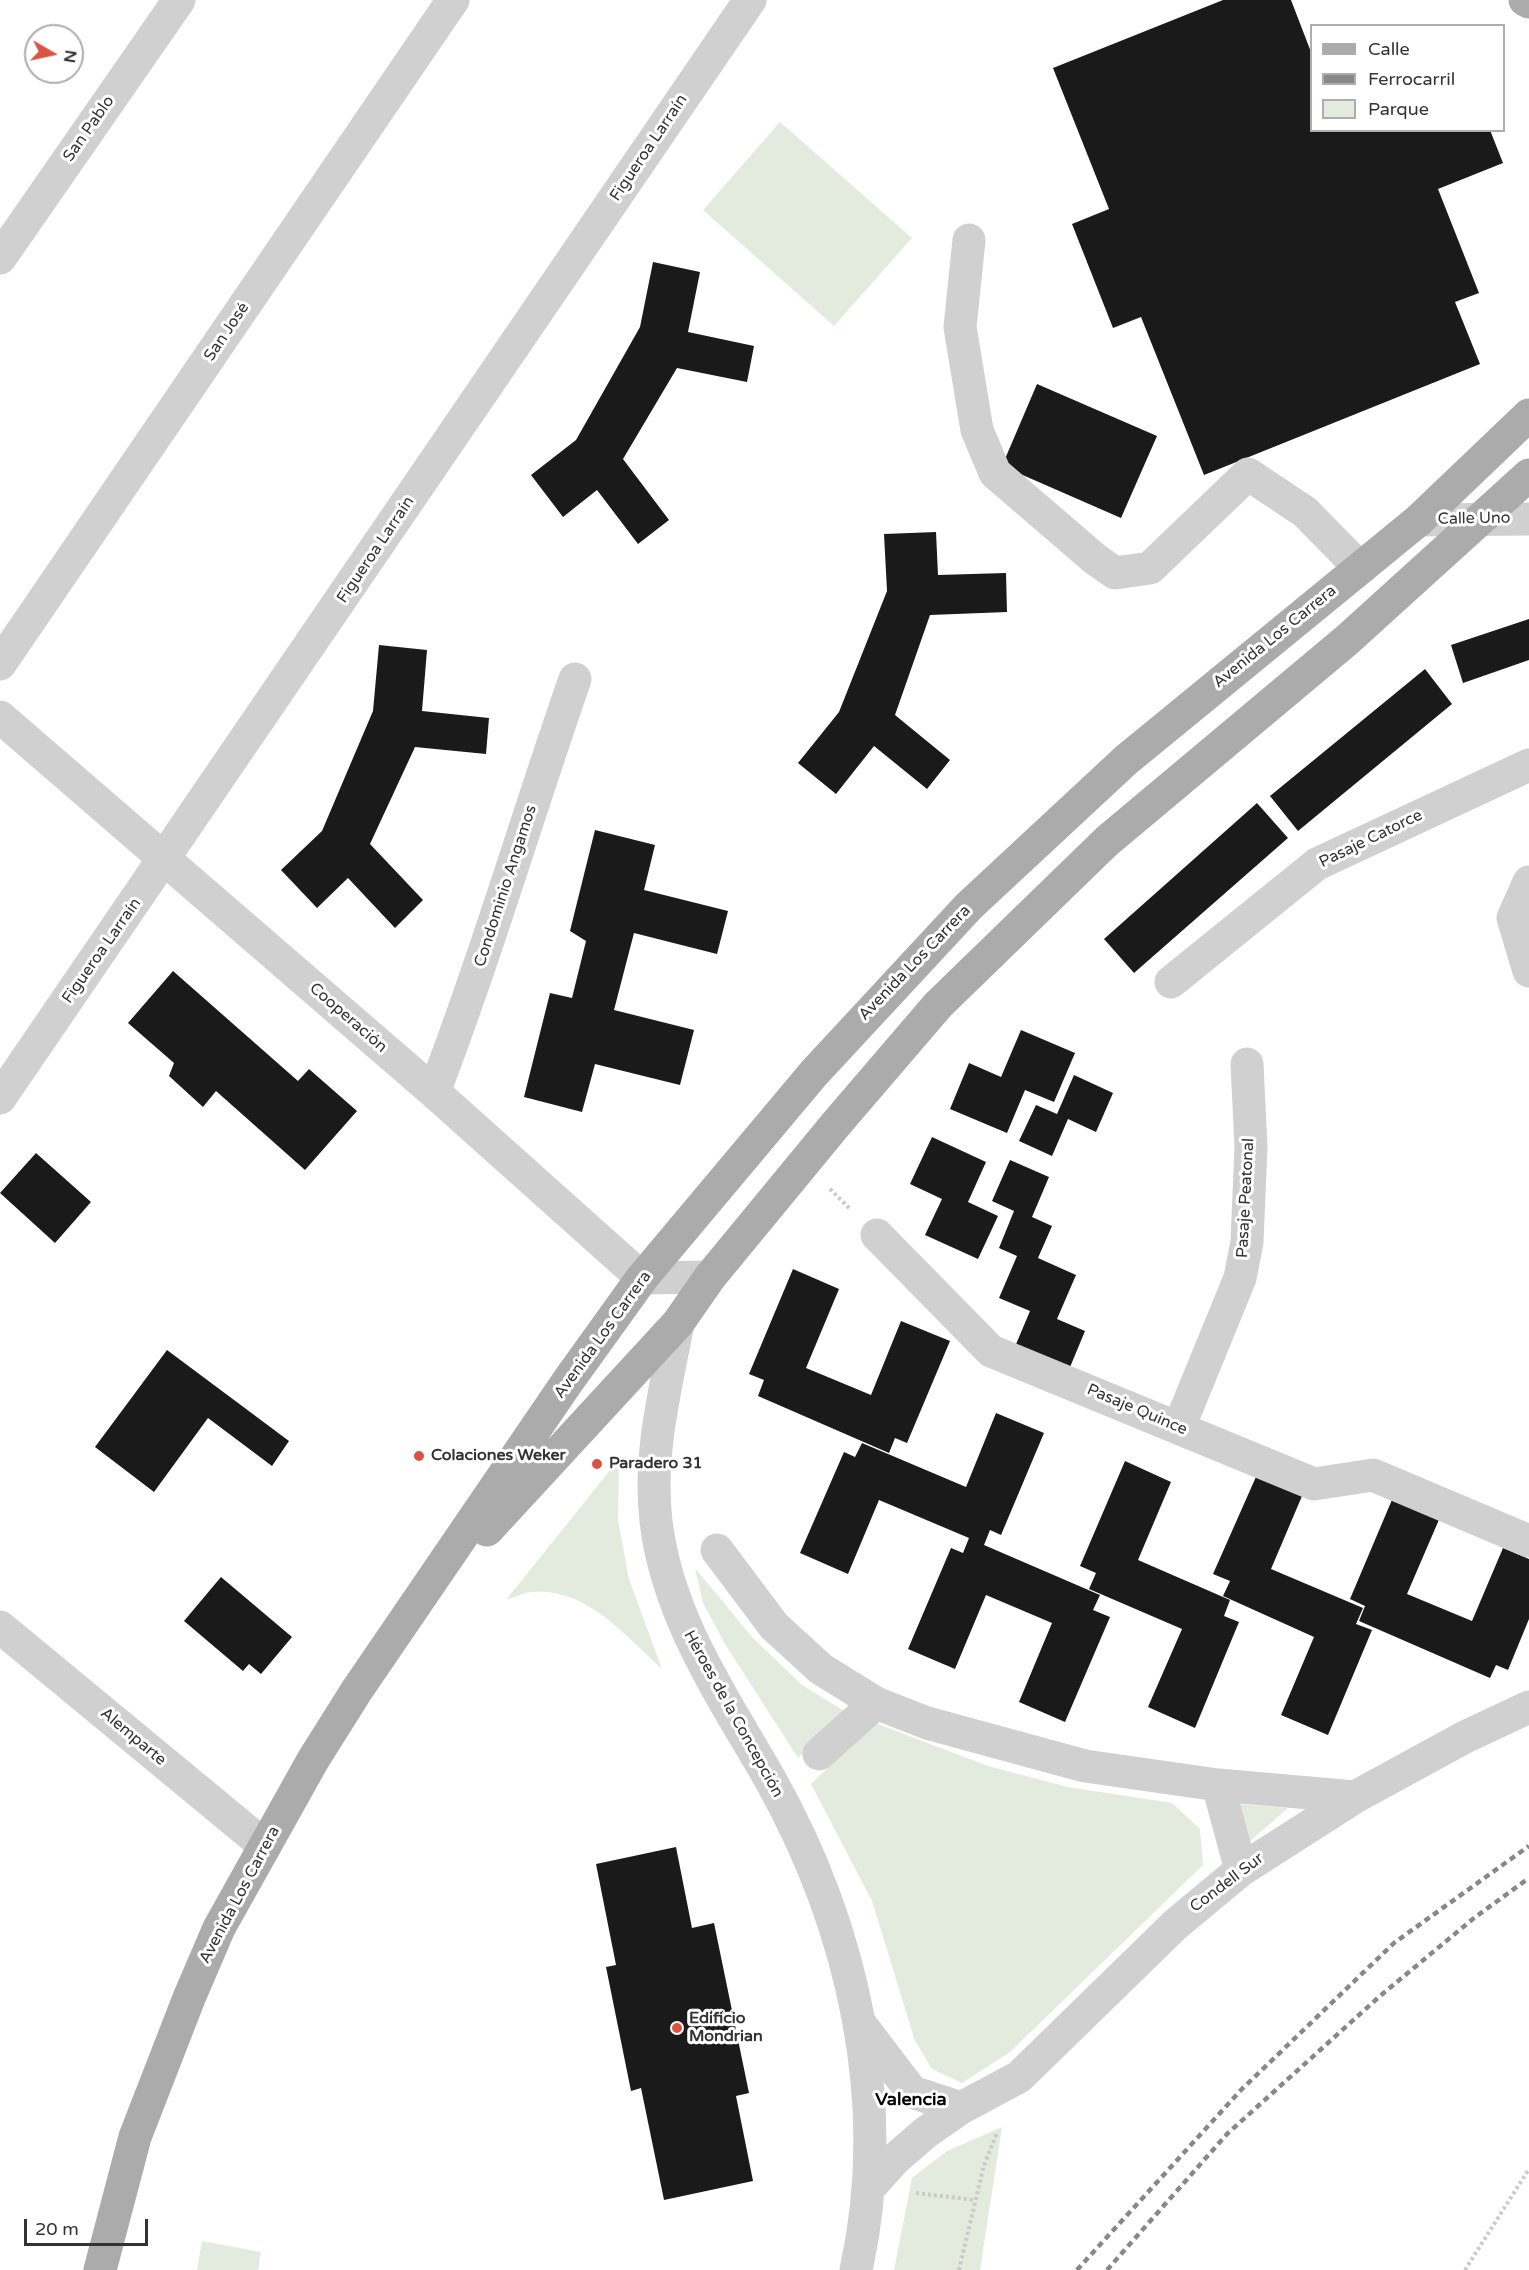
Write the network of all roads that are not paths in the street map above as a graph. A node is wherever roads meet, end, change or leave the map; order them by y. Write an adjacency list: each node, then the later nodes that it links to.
1 (178, 0): 7 (street, San Pablo)
2 (453, 0): 14 (street, San José)
3 (750, 0): 18 (street, Figueroa Larraín)
4 (1525, 0): 5 (main road)
5 (1529, 2)
6 (969, 240): 13 (street)
7 (0, 258)
8 (1529, 415): 12 (main road, Avenida Los Carrera)
9 (1529, 475): 10 (main road, Avenida Los Carrera)
10 (1482, 519): 11 (street, Calle Uno); 12 (street, Calle Uno); 26 (main road, Avenida Los Carrera)
11 (1529, 519)
12 (1419, 520): 13 (main road, Avenida Los Carrera)
13 (1360, 568): 27 (main road, Avenida Los Carrera)
14 (0, 664)
15 (575, 679): 23 (street, Condominio Angamos)
16 (0, 717): 18 (street, Cooperación)
17 (1529, 765): 21 (street, Pasaje Catorce)
18 (165, 861): 23 (street, Cooperación); 24 (street, Figueroa Larraín)
19 (1529, 882): 20 (street)
20 (1529, 971)
21 (1171, 982)
22 (1248, 1064): 29 (street, Pasaje Peatonal)
23 (434, 1092): 27 (street, Cooperación)
24 (0, 1098)
25 (877, 1235): 29 (street, Pasaje Quince)
26 (710, 1277): 27 (street); 28 (main road, Avenida Los Carrera)
27 (642, 1278): 32 (main road, Avenida Los Carrera)
28 (678, 1323): 32 (main road, Avenida Los Carrera); 41 (street, Héroes de la Concepción)
29 (1179, 1427): 30 (street, Pasaje Quince)
30 (1529, 1541)
31 (717, 1550): 34 (street)
32 (410, 1613): 39 (main road, Avenida Los Carrera)
33 (0, 1627): 39 (street, Alemparte)
34 (876, 1704): 36 (street); 37 (street)
35 (1529, 1707): 38 (street, Condell Sur)
36 (819, 1754)
37 (1218, 1785): 38 (street); 40 (street)
38 (1355, 1797): 40 (street, Condell Sur)
39 (265, 1846): 44 (main road, Avenida Los Carrera)
40 (1240, 1870): 42 (street, Condell Sur)
41 (861, 2025): 42 (street); 43 (street)
42 (962, 2108): 43 (street, Condell Sur)
43 (869, 2188): 45 (street)
44 (100, 2270)
45 (856, 2270)

